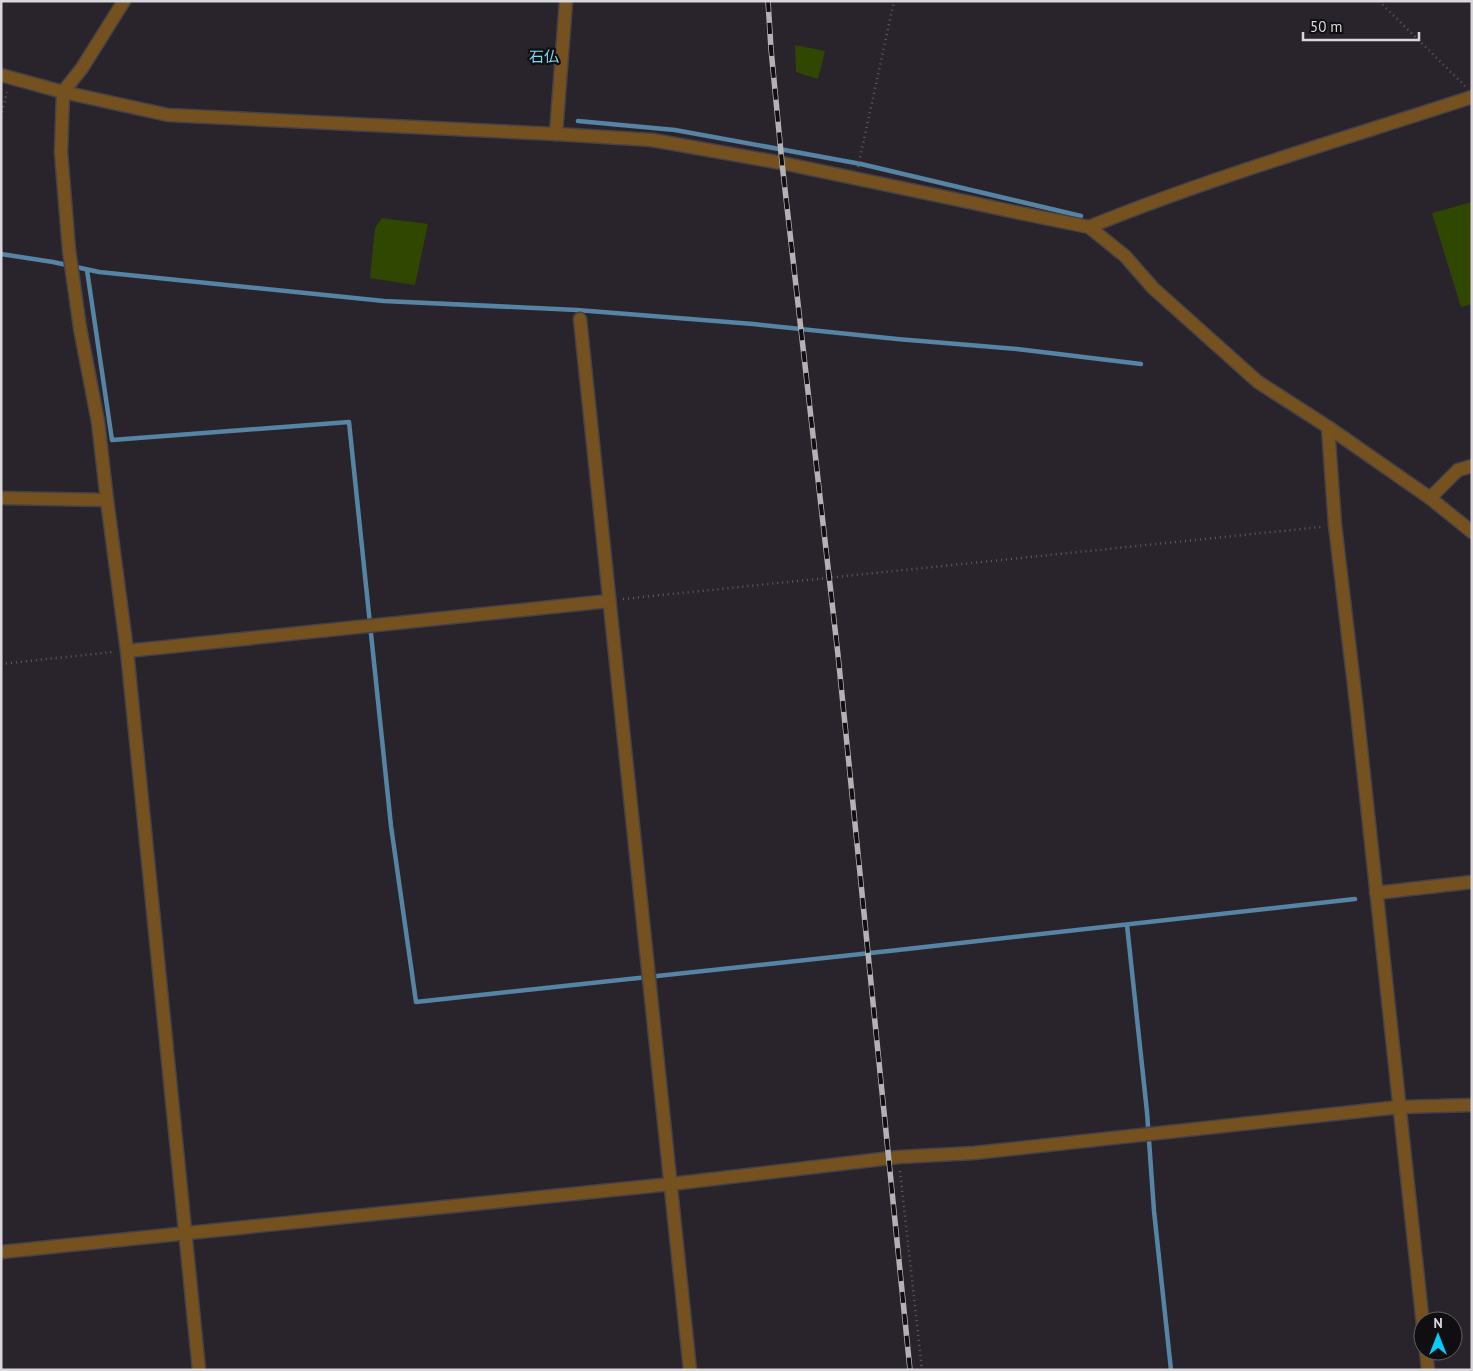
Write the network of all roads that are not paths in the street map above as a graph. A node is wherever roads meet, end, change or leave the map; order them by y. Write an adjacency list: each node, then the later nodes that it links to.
1 (124, 1): 4 (street)
2 (566, 1): 6 (street)
3 (6, 77): 4 (street)
4 (63, 92): 6 (street); 13 (street)
5 (1472, 97): 7 (street)
6 (556, 134): 7 (street)
7 (1089, 227): 9 (street)
8 (580, 319): 15 (street)
9 (1328, 427): 12 (street); 18 (street)
10 (1472, 466): 12 (street)
11 (1, 498): 13 (street)
12 (1430, 498): 14 (street)
13 (107, 500): 16 (street)
14 (1472, 532)
15 (609, 601): 16 (street); 21 (street)
16 (127, 651): 22 (street)
17 (1472, 883): 18 (street)
18 (1376, 893): 20 (street)
19 (1472, 1105): 20 (street)
20 (1399, 1107): 21 (street); 24 (street)
21 (671, 1184): 22 (street); 26 (street)
22 (185, 1233): 23 (street); 25 (street)
23 (1, 1252)
24 (1421, 1311)
25 (198, 1370)
26 (690, 1370)

